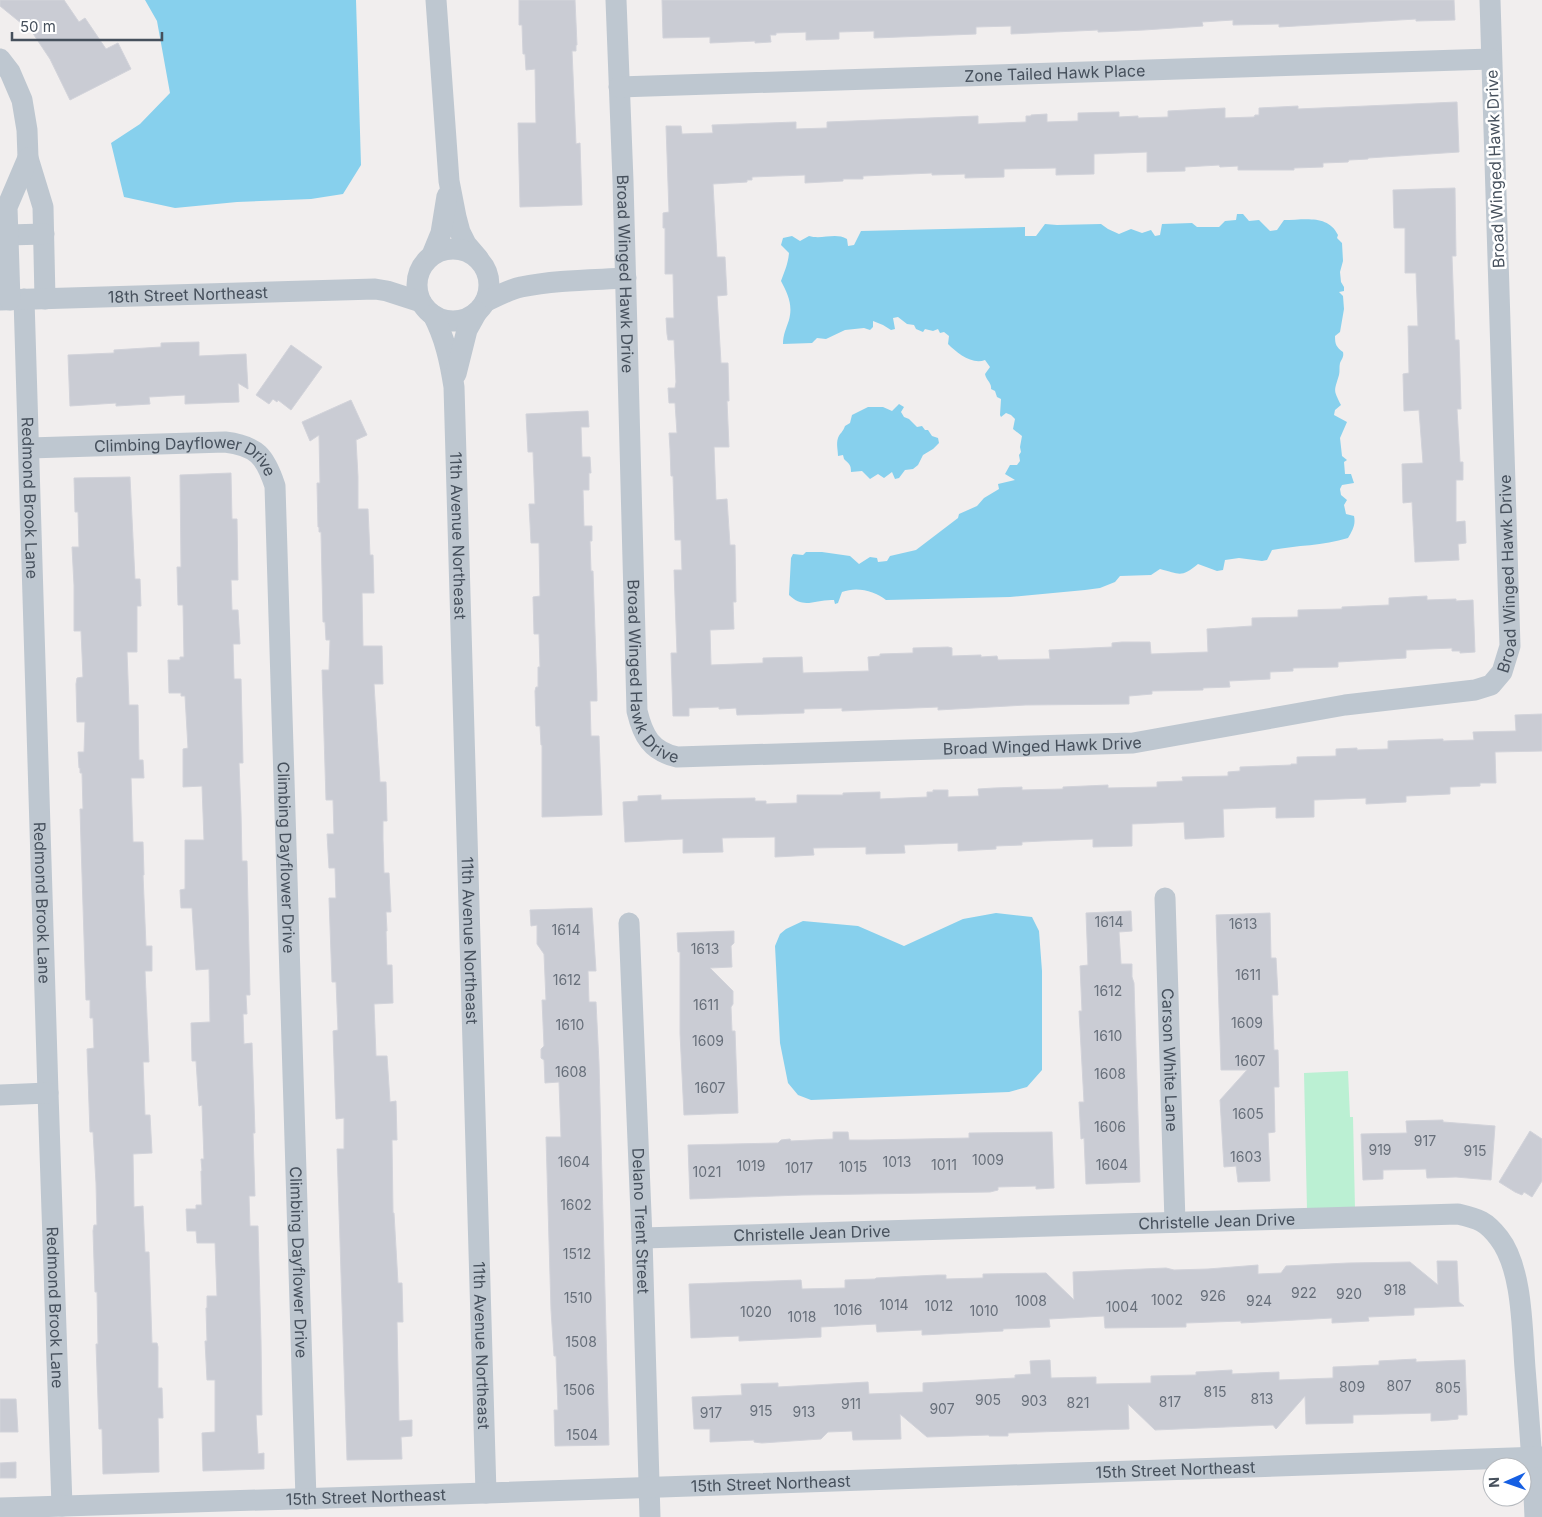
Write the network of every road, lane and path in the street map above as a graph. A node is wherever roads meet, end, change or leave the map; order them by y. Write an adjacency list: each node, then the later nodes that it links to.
1 (436, 0): 8 (street)
2 (616, 0): 6 (street, Broad Winged Hawk Drive)
3 (1490, 0): 5 (street, Broad Winged Hawk Drive)
4 (0, 59): 7 (street, Redmond Brook Lane)
5 (1491, 59): 6 (street, Zone Tailed Hawk Place); 13 (street, Broad Winged Hawk Drive)
6 (619, 87): 13 (street, Broad Winged Hawk Drive)
7 (28, 158): 9 (street, Redmond Brook Lane); 10 (street, Redmond Brook Lane)
8 (449, 181): 11 (street); 12 (street)
9 (44, 234): 10 (street); 16 (street, Redmond Brook Lane)
10 (8, 235): 17 (street, Redmond Brook Lane)
11 (426, 263): 12 (street); 15 (street, 18th Street Northeast); 19 (street)
12 (482, 263): 14 (street); 18 (street)
13 (626, 278): 14 (street)
14 (546, 283): 18 (street)
15 (375, 289): 16 (street, 18th Street Northeast); 19 (street, 18th Street Northeast)
16 (45, 299): 17 (street, 18th Street Northeast)
17 (11, 300): 21 (street, Redmond Brook Lane)
18 (481, 307): 19 (street); 20 (street, 11th Avenue Northeast)
19 (427, 309): 20 (street, 11th Avenue Northeast)
20 (454, 387): 30 (street, 11th Avenue Northeast)
21 (29, 448): 24 (street, Redmond Brook Lane); 31 (street, Climbing Dayflower Drive)
22 (1165, 898): 26 (street, Carson White Lane)
23 (629, 922): 27 (street, Delano Trent Street)
24 (48, 1093): 25 (street); 32 (street, Redmond Brook Lane)
25 (0, 1095)
26 (1175, 1222): 27 (street, Christelle Jean Drive); 28 (street, Christelle Jean Drive)
27 (642, 1238): 29 (street, Delano Trent Street)
28 (1537, 1458): 29 (street, 15th Street Northeast); 35 (street, Christelle Jean Drive)
29 (649, 1487): 30 (street, 15th Street Northeast); 34 (street, Delano Trent Street)
30 (486, 1494): 31 (street, 15th Street Northeast)
31 (306, 1499): 32 (street, 15th Street Northeast)
32 (62, 1506): 33 (street, 15th Street Northeast)
33 (0, 1508)
34 (650, 1517)
35 (1534, 1517)

